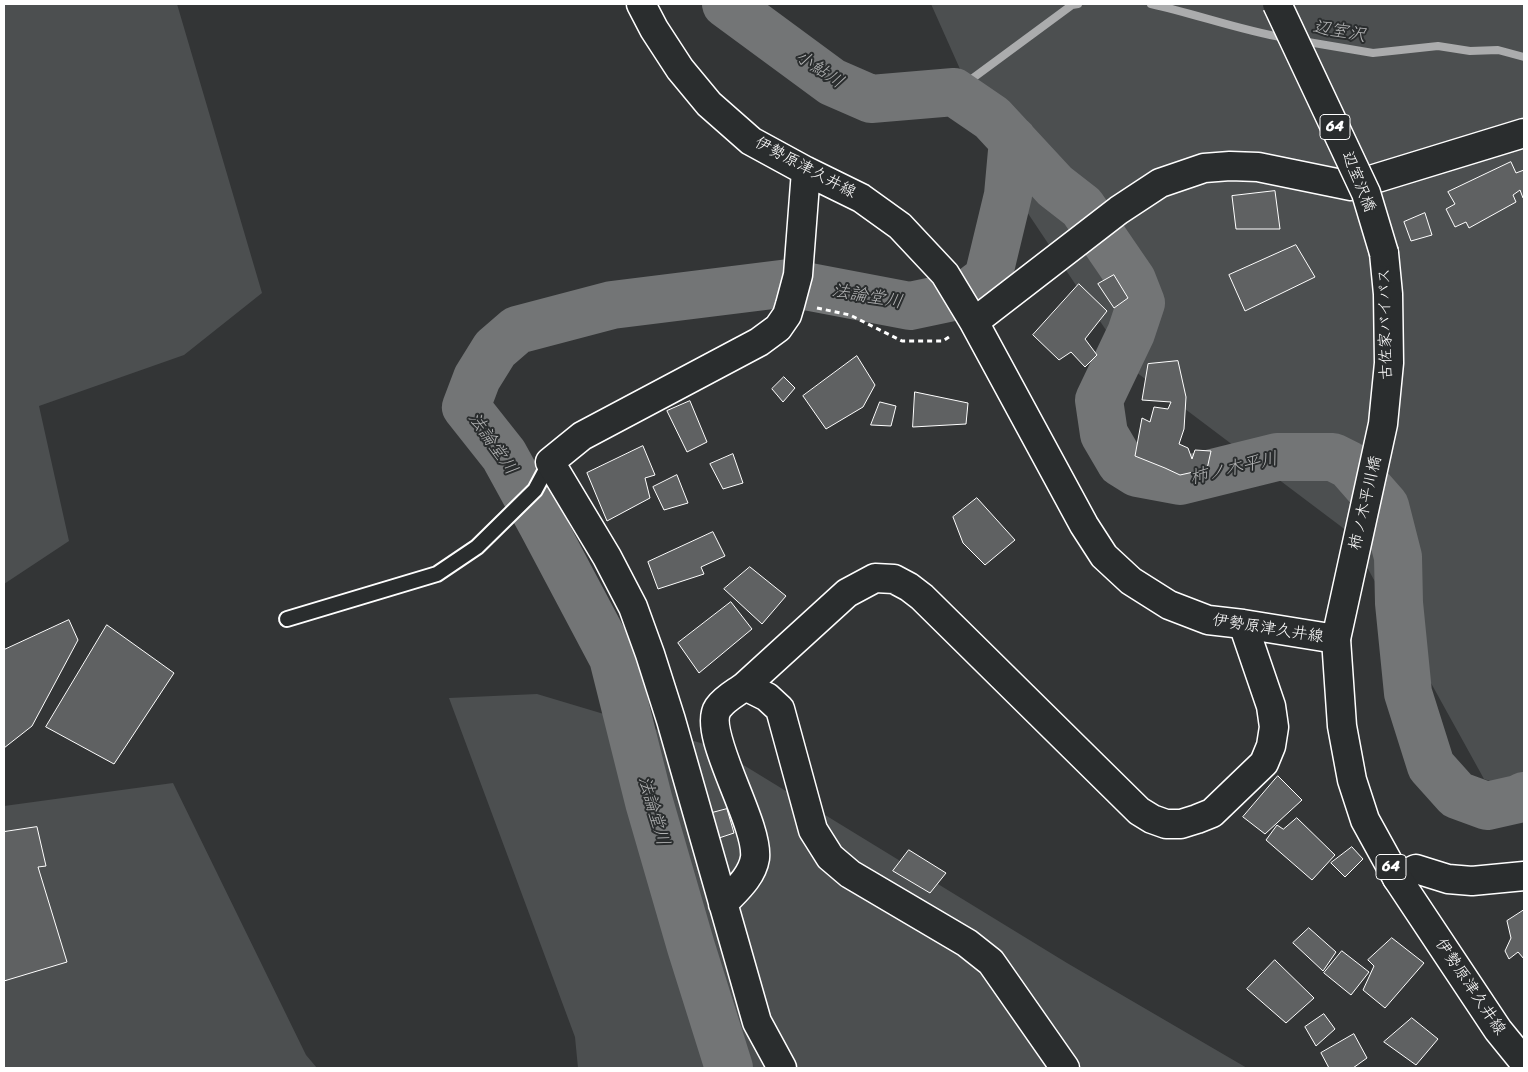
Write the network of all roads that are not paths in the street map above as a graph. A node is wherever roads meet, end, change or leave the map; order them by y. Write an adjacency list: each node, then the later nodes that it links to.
1 (641, 4): 4 (street, 伊勢原津久井線)
2 (1277, 4): 5 (street, 辺室沢橋 / 64, bridge)
3 (1524, 133): 6 (street)
4 (806, 171): 6 (street, 伊勢原津久井線); 8 (street)
5 (1384, 253): 7 (street, 古佐家バイパス / 64)
6 (974, 322): 10 (street, 伊勢原津久井線)
7 (1383, 424): 11 (street, 柿ノ木平川橋 / 64)
8 (550, 462): 9 (lane); 15 (street)
9 (287, 619)
10 (1244, 624): 11 (street, 伊勢原津久井線); 12 (street)
11 (1336, 639): 14 (street, 伊勢原津久井線 / 64)
12 (745, 686): 15 (street); 18 (street)
13 (1524, 876): 14 (street)
14 (1397, 878): 16 (street, 伊勢原津久井線 / 64)
15 (723, 904): 17 (street)
16 (1524, 1062)
17 (782, 1068)
18 (1065, 1068)

